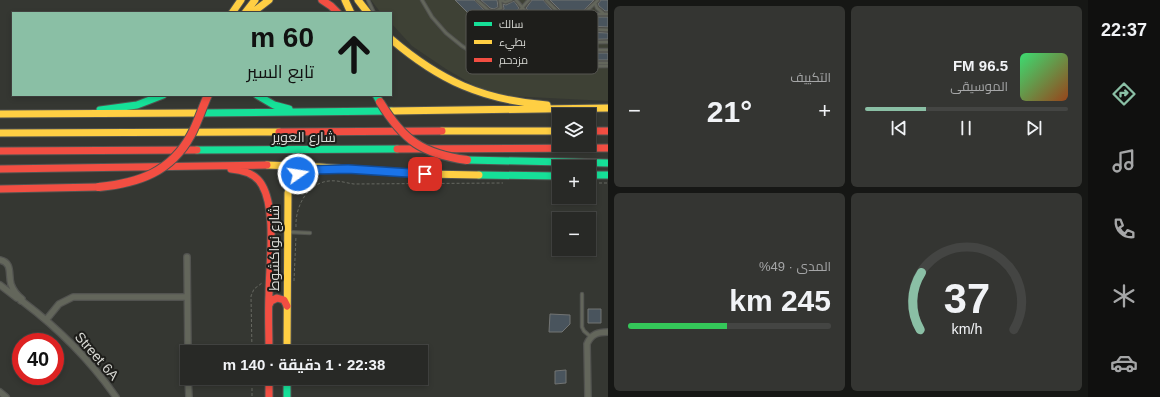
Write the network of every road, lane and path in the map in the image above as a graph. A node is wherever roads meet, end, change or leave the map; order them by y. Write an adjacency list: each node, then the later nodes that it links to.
1 (241, 0): 24 (main road)
2 (255, 0): 25 (main road)
3 (270, 0): 26 (main road)
4 (322, 0): 27 (main road)
5 (345, 0): 28 (main road)
6 (358, 0): 29 (main road)
7 (368, 0): 30 (lane)
8 (422, 0): 39 (lane)
9 (477, 0): 18 (lane)
10 (500, 0): 11 (lane); 19 (lane)
11 (511, 0)
12 (516, 0): 17 (lane)
13 (530, 0): 17 (lane)
14 (546, 0): 22 (lane)
15 (598, 0): 16 (lane)
16 (595, 3): 23 (lane); 32 (lane)
17 (522, 7): 20 (lane); 21 (lane)
18 (488, 10)
19 (498, 10)
20 (520, 10)
21 (525, 10)
22 (556, 10)
23 (587, 10)
24 (233, 12)
25 (245, 12)
26 (253, 12)
27 (337, 12)
28 (351, 12)
29 (367, 12)
30 (374, 12)
31 (598, 14): 32 (lane)
32 (603, 14): 33 (lane)
33 (608, 14)
34 (598, 29): 35 (lane)
35 (608, 30)
36 (392, 40): 47 (main road)
37 (598, 42): 38 (lane)
38 (608, 42)
39 (466, 48)
40 (598, 64): 42 (lane)
41 (598, 65): 42 (lane)
42 (608, 65)
43 (161, 96): 52 (main road)
44 (208, 96): 70 (main road, bridge)
45 (259, 96): 51 (main road)
46 (378, 97): 60 (main road, bridge)
47 (572, 108)
48 (596, 108): 49 (main road)
49 (608, 108)
50 (552, 109): 51 (main road)
51 (317, 112): 52 (main road)
52 (57, 113): 53 (main road)
53 (0, 114)
54 (552, 131): 57 (main road, شارع العوير)
55 (596, 131): 56 (main road)
56 (608, 131)
57 (0, 133)
58 (608, 148): 59 (main road, شارع العوير)
59 (0, 151)
60 (608, 163)
61 (199, 167): 62 (main road); 63 (main road); 76 (main road, شارع نواكشوط)
62 (0, 169)
63 (348, 169): 66 (main road); 71 (main road, شارع نواكشوط)
64 (596, 175): 65 (main road)
65 (608, 175)
66 (552, 176)
67 (506, 183): 72 (path)
68 (596, 183): 69 (path)
69 (608, 183)
70 (0, 190)
71 (287, 232): 72 (lane); 77 (main road, شارع نواكشوط)
72 (296, 233): 73 (lane); 77 (path)
73 (310, 233)
74 (187, 257): 80 (street)
75 (0, 260): 81 (street, Street 6A)
76 (268, 283): 82 (main road, شارع نواكشوط); 88 (path)
77 (287, 283): 83 (main road, شارع نواكشوط)
78 (0, 285): 81 (street, Street 6A)
79 (582, 294): 86 (lane)
80 (188, 297): 84 (street); 87 (street)
81 (22, 301): 84 (street, Street 6A)
82 (268, 306): 83 (main road); 89 (main road, شارع نواكشوط)
83 (287, 308): 90 (main road, شارع نواكشوط)
84 (46, 320): 97 (street, Street 6A)
85 (608, 332): 86 (street)
86 (591, 336): 102 (street)
87 (188, 345)
88 (252, 345)
89 (269, 345)
90 (287, 345)
91 (188, 385): 98 (street)
92 (252, 385): 99 (path)
93 (269, 385): 100 (main road)
94 (287, 385): 101 (main road)
95 (0, 392): 96 (street)
96 (6, 397)
97 (116, 397)
98 (189, 397)
99 (252, 397)
100 (269, 397)
101 (287, 397)
102 (588, 397)

